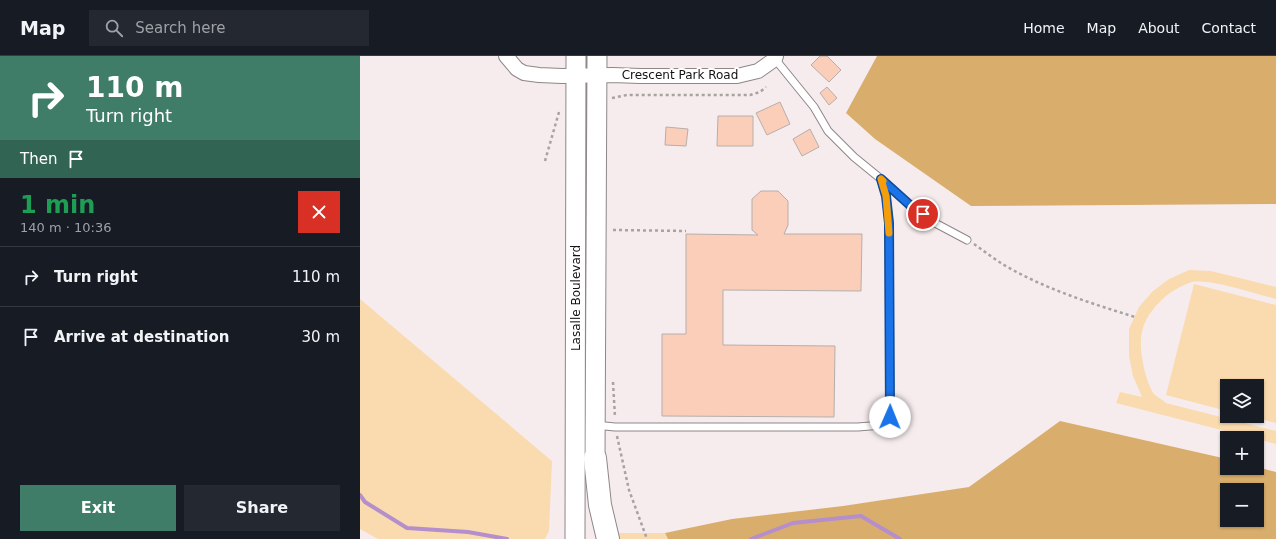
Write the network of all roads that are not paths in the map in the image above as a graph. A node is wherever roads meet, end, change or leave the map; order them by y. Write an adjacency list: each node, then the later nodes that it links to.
1 (506, 56): 6 (street, Crescent Park Road)
2 (576, 56): 6 (main road, Lasalle Boulevard)
3 (597, 56): 5 (main road, Lasalle Boulevard)
4 (776, 58): 5 (street, Crescent Park Road); 7 (lane)
5 (605, 75): 6 (street, Crescent Park Road); 9 (main road, Lasalle Boulevard)
6 (576, 76): 11 (main road, Lasalle Boulevard)
7 (881, 179): 8 (lane); 9 (lane)
8 (967, 240)
9 (595, 424): 10 (main road, Lasalle Boulevard)
10 (595, 458): 12 (highway)
11 (575, 539)
12 (608, 539)

